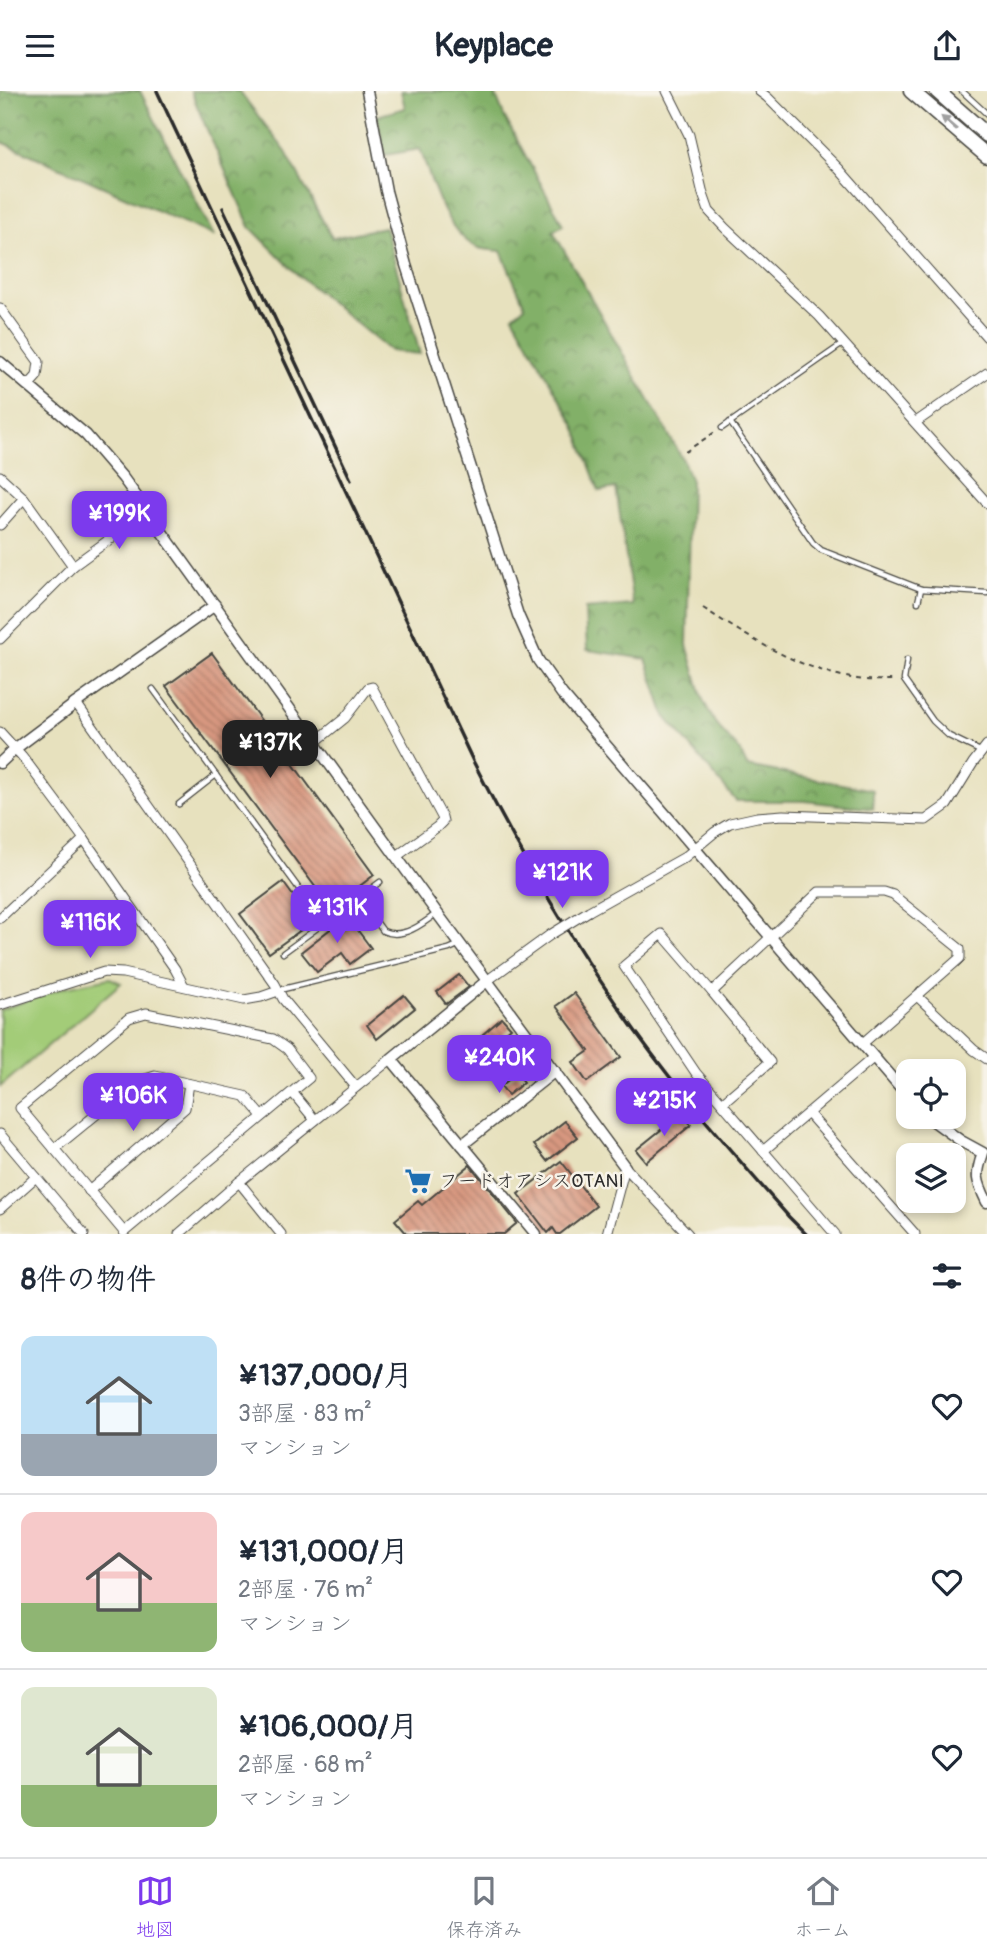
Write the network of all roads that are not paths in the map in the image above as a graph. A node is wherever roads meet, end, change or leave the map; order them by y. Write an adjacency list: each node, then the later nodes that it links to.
1 (367, 91): 41 (street)
2 (667, 91): 12 (street)
3 (758, 91): 11 (street)
4 (911, 91): 9 (highway, one-way to 4)
5 (937, 91): 8 (highway)
6 (962, 91): 7 (lane)
7 (987, 114)
8 (987, 135)
9 (987, 156)
10 (0, 308): 15 (street)
11 (987, 337)
12 (845, 343): 16 (lane); 17 (street)
13 (0, 362): 15 (street)
14 (987, 373): 17 (street)
15 (28, 386): 22 (street)
16 (730, 422): 18 (lane); 25 (lane)
17 (916, 422): 21 (street)
18 (722, 428)
19 (0, 476): 20 (street)
20 (24, 498): 23 (street); 24 (street)
21 (987, 503)
22 (147, 512): 24 (street); 28 (street)
23 (0, 525)
24 (74, 566): 29 (street)
25 (921, 589): 26 (lane); 27 (lane)
26 (987, 593)
27 (918, 602)
28 (215, 605): 32 (street); 34 (street)
29 (0, 639)
30 (907, 660): 36 (lane)
31 (153, 689): 38 (lane)
32 (76, 703): 35 (street); 53 (street)
33 (0, 731): 35 (street)
34 (314, 743): 42 (street); 42 (street)
35 (16, 748): 37 (street); 40 (street)
36 (984, 748): 41 (street)
37 (0, 763)
38 (216, 775): 39 (lane); 47 (lane)
39 (179, 804)
40 (84, 839): 46 (street); 52 (street)
41 (695, 849): 48 (street); 51 (street, bridge)
42 (397, 856): 45 (street)
43 (380, 882): 44 (lane)
44 (359, 898): 45 (lane); 47 (lane)
45 (437, 912): 49 (street)
46 (0, 918)
47 (324, 923): 50 (lane)
48 (770, 937): 54 (street); 55 (street); 57 (street)
49 (461, 943): 51 (street); 53 (lane)
50 (283, 953)
51 (488, 980): 59 (street); 61 (street)
52 (184, 986): 53 (street); 56 (street)
53 (278, 991): 64 (street)
54 (712, 992): 66 (street); 66 (street)
55 (917, 996): 57 (street); 60 (street)
56 (0, 1005)
57 (863, 1043): 58 (street)
58 (874, 1057): 62 (street); 67 (street)
59 (391, 1059): 64 (street); 72 (street)
60 (987, 1059)
61 (555, 1071): 72 (street); 76 (street)
62 (896, 1083)
63 (189, 1084): 68 (street); 73 (street); 79 (street)
64 (356, 1087): 69 (street)
65 (292, 1091): 68 (street); 69 (street); 73 (street)
66 (722, 1104): 74 (street)
67 (808, 1113): 74 (street); 89 (street)
68 (262, 1116): 79 (street)
69 (315, 1120): 78 (street)
70 (944, 1129): 75 (street)
71 (0, 1134): 77 (street)
72 (461, 1145): 82 (street)
73 (54, 1149): 79 (street)
74 (763, 1151): 88 (street)
75 (985, 1154): 80 (street)
76 (625, 1167): 86 (street); 87 (street)
77 (36, 1177): 81 (street); 83 (street)
78 (239, 1182): 84 (street); 85 (street)
79 (89, 1191)
80 (987, 1202)
81 (0, 1209)
82 (529, 1231)
83 (84, 1234)
84 (179, 1234)
85 (281, 1234)
86 (607, 1234)
87 (688, 1234)
88 (835, 1234)
89 (915, 1234)

